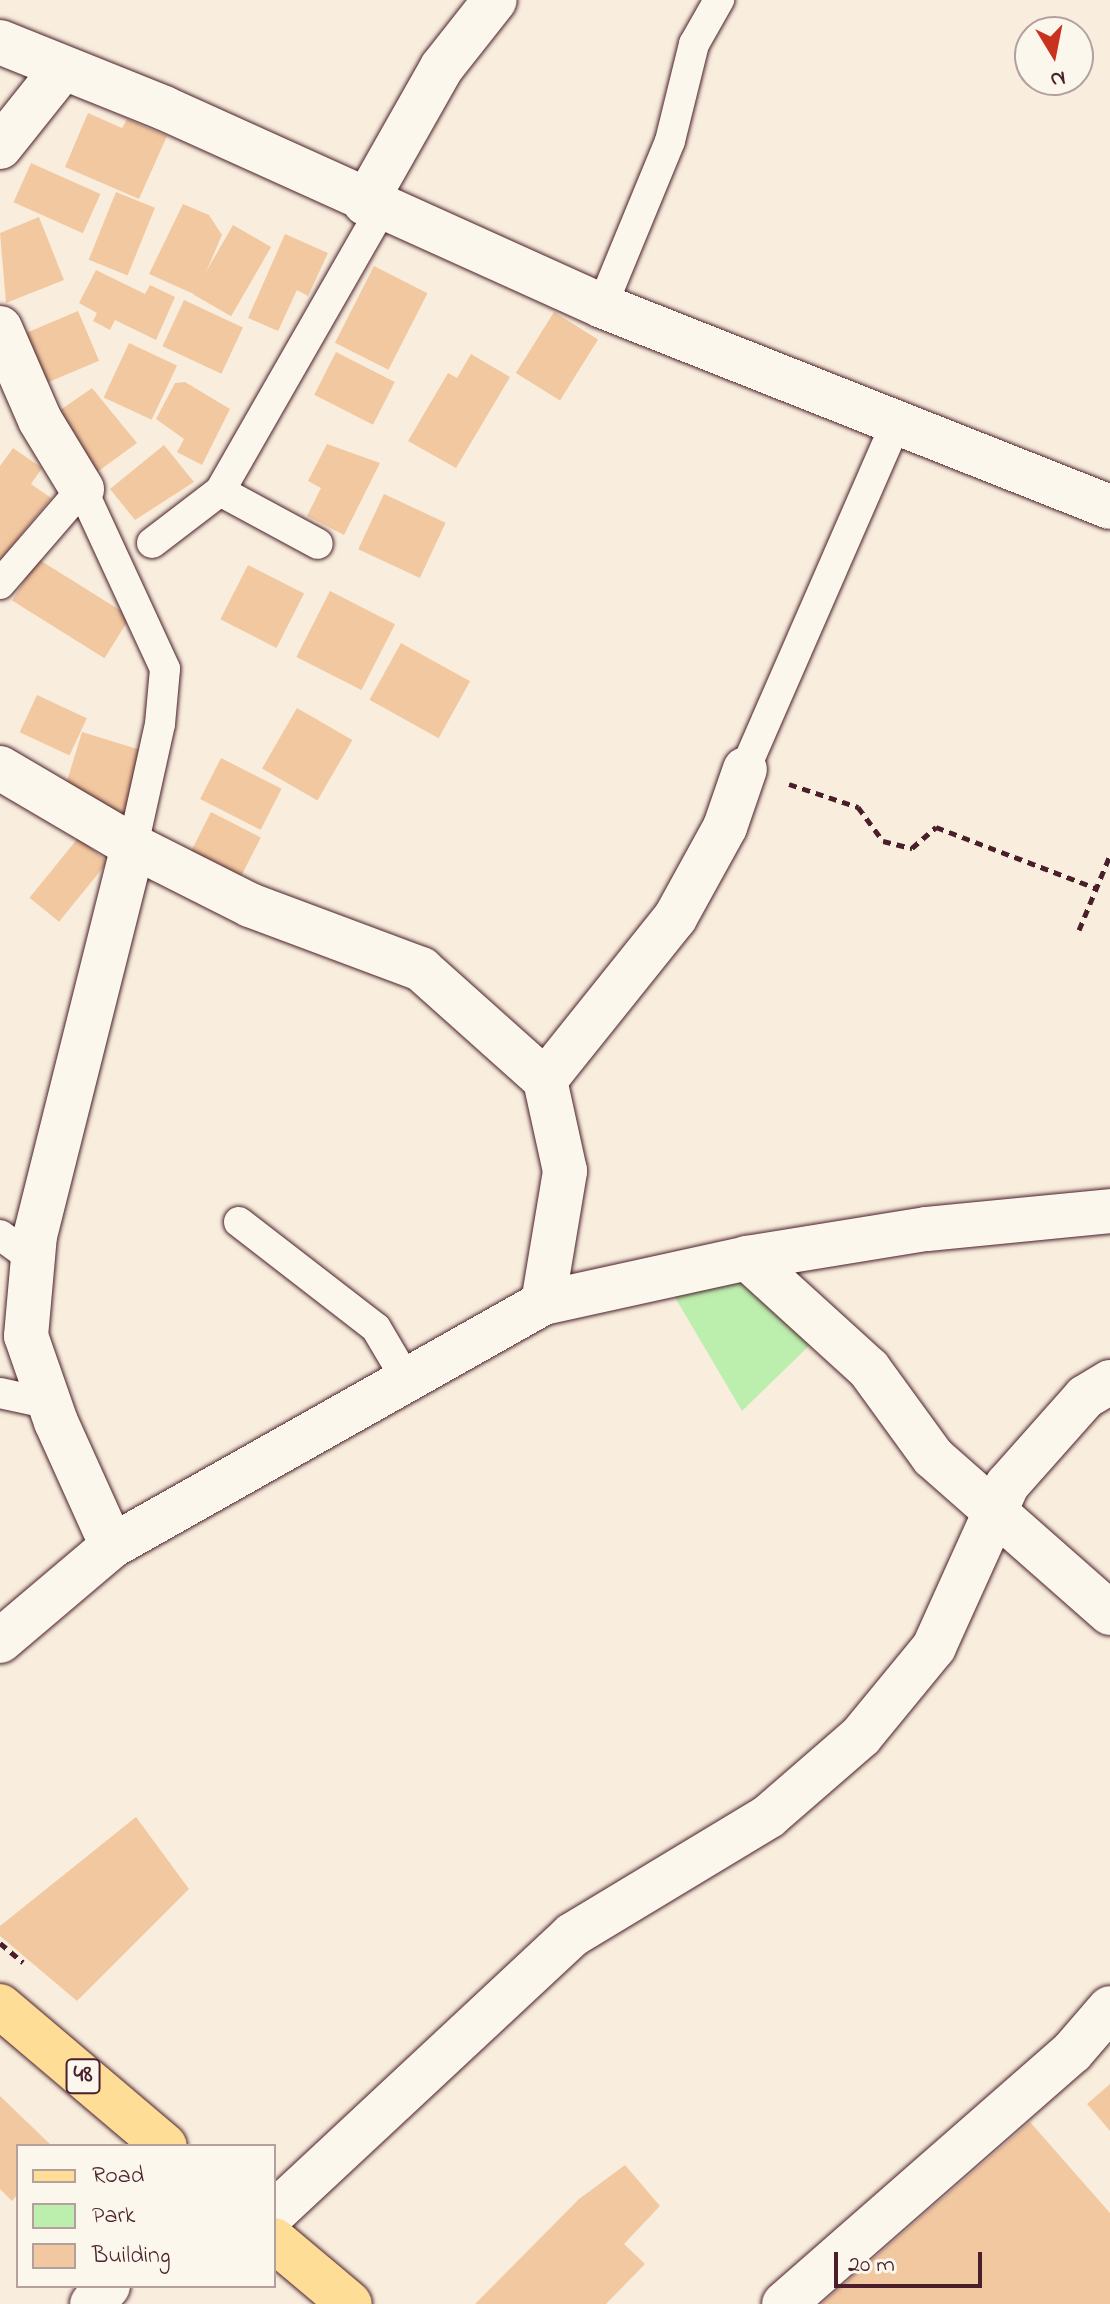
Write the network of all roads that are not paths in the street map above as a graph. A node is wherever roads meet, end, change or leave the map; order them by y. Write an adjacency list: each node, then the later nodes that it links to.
1 (495, 0): 6 (street)
2 (719, 0): 7 (lane)
3 (0, 42): 4 (street)
4 (63, 68): 5 (street); 6 (street)
5 (0, 147)
6 (373, 206): 7 (street); 11 (lane)
7 (602, 306): 9 (street)
8 (0, 328): 10 (street)
9 (896, 423): 12 (street); 17 (lane)
10 (82, 489): 15 (lane); 18 (lane)
11 (220, 491): 13 (lane); 14 (lane)
12 (1110, 507)
13 (152, 543)
14 (318, 544)
15 (0, 584)
16 (0, 768): 18 (street)
17 (745, 769): 19 (street)
18 (133, 846): 19 (street); 22 (street)
19 (545, 1080): 24 (street)
20 (1110, 1211): 23 (street)
21 (239, 1222): 25 (lane)
22 (16, 1247): 28 (street)
23 (747, 1258): 24 (street); 29 (street)
24 (543, 1303): 25 (street)
25 (405, 1377): 30 (street)
26 (1110, 1382): 29 (street)
27 (0, 1393): 28 (lane)
28 (50, 1404): 30 (street)
29 (999, 1513): 31 (street); 36 (street)
30 (112, 1546): 32 (street)
31 (1110, 1613)
32 (0, 1641)
33 (1110, 2008): 41 (street)
34 (1, 2009): 35 (main road, 48)
35 (163, 2144)
36 (276, 2211)
37 (276, 2242): 40 (main road)
38 (106, 2288): 39 (street)
39 (92, 2304)
40 (350, 2304)
41 (784, 2304)

